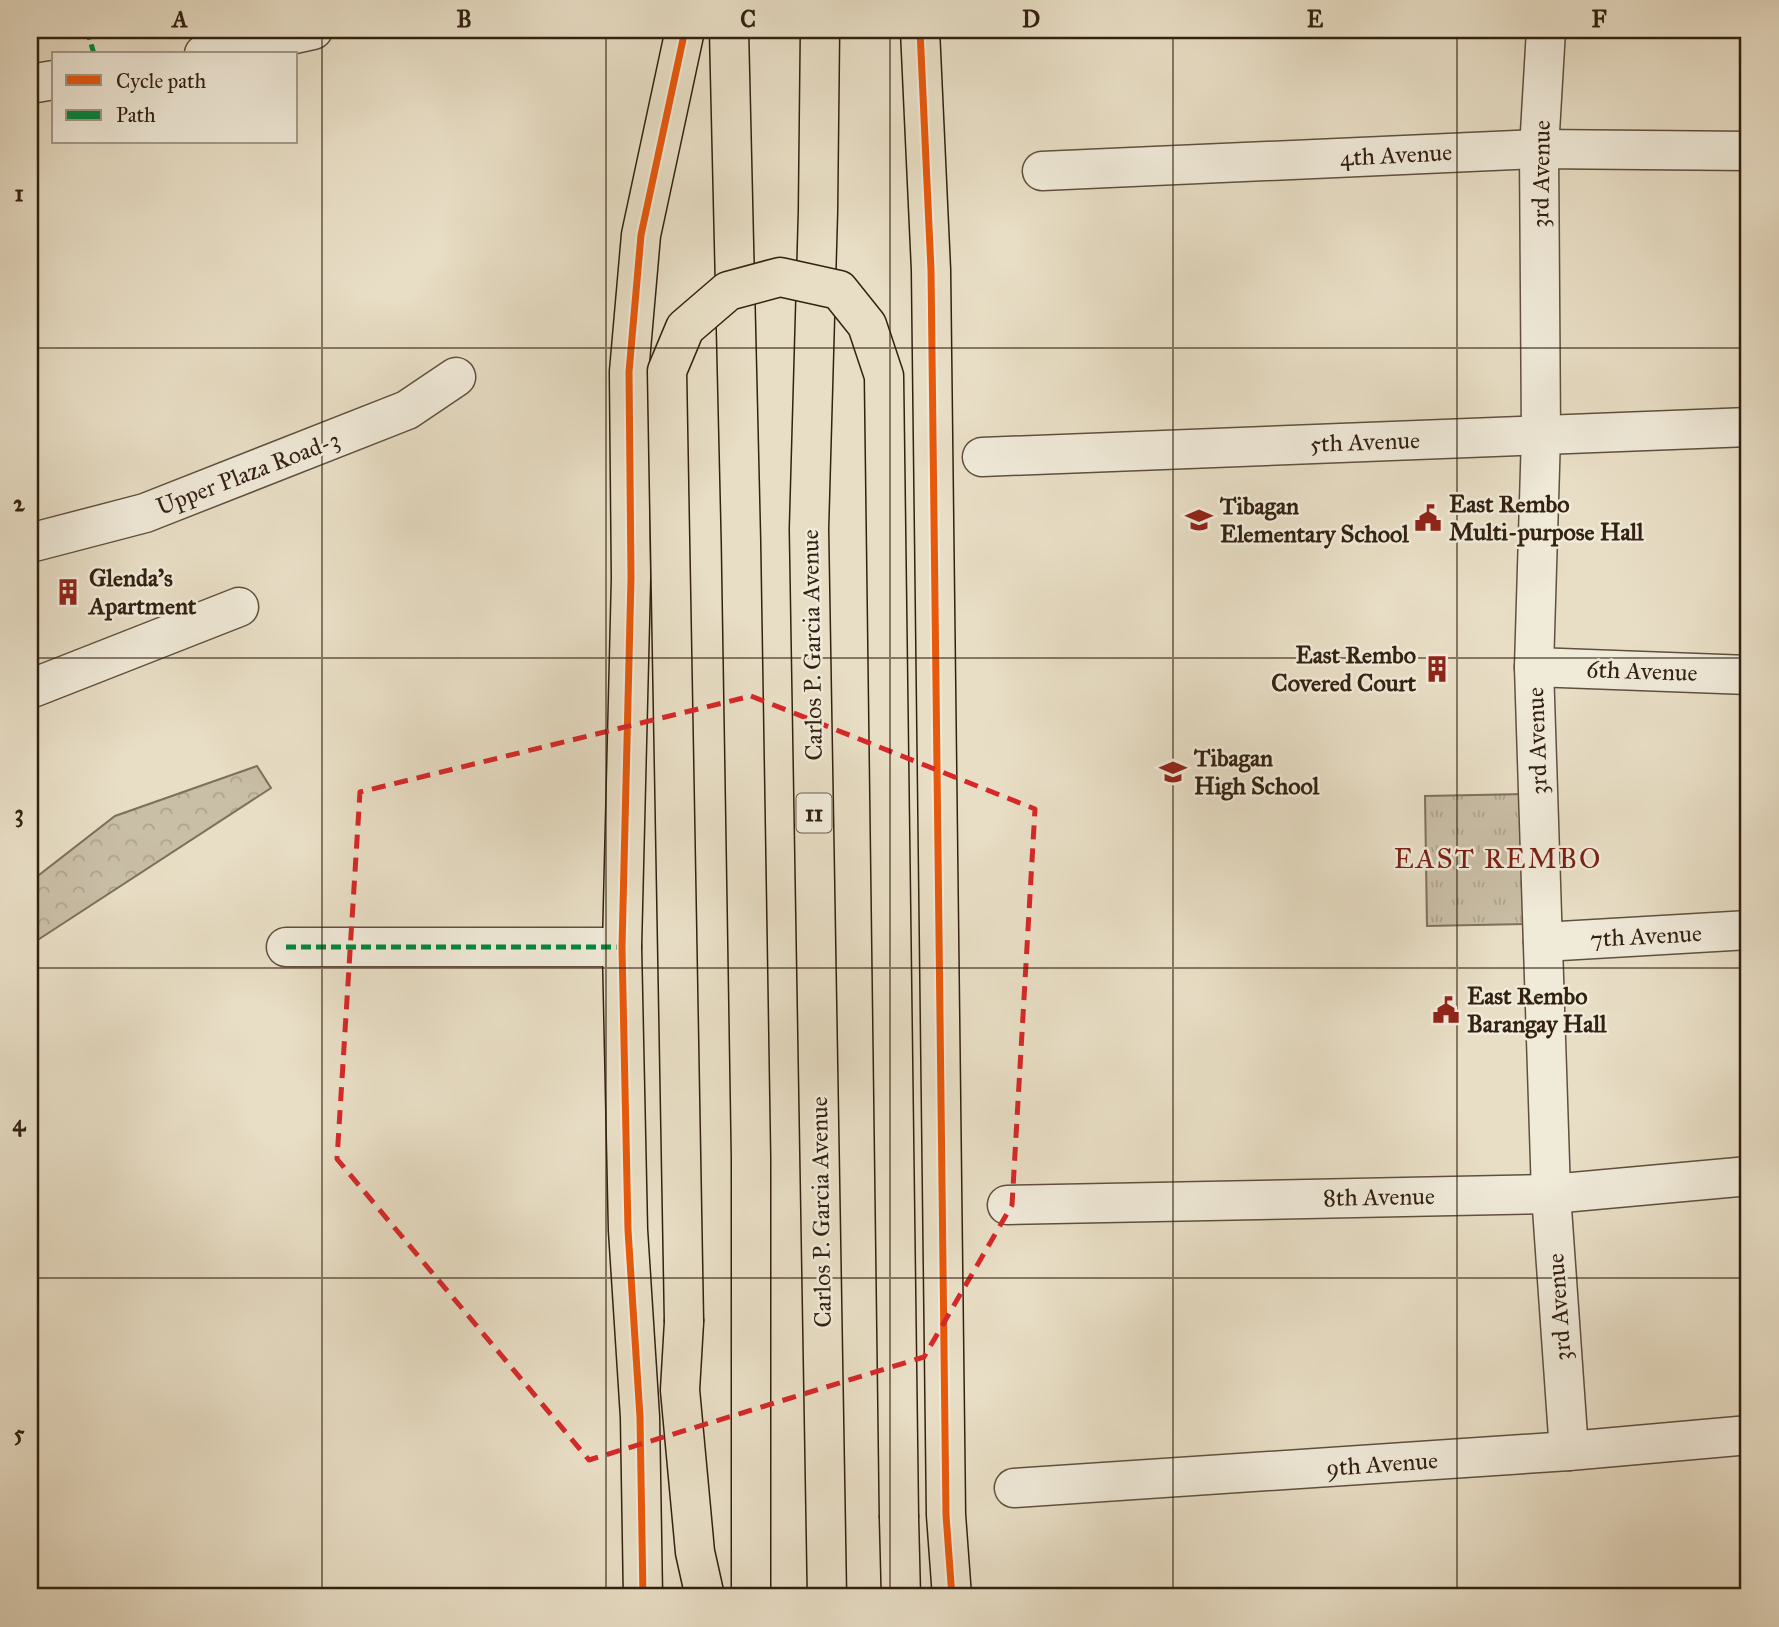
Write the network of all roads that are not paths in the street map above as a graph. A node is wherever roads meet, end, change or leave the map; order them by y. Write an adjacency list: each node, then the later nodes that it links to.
1 (313, 30): 7 (street)
2 (685, 30): 25 (main road)
3 (729, 30): 35 (main road)
4 (820, 30): 36 (main road, Carlos P. Garcia Avenue / 11)
5 (920, 30): 38 (main road)
6 (1546, 30): 10 (street, 3rd Avenue)
7 (213, 52)
8 (52, 80): 9 (street)
9 (30, 84)
10 (1539, 149): 11 (street, 4th Avenue); 12 (street, 4th Avenue); 15 (street, 3rd Avenue)
11 (1749, 151)
12 (1042, 171)
13 (456, 377): 17 (street, Upper Plaza Road-3)
14 (1749, 427): 15 (street, 5th Avenue)
15 (1541, 435): 16 (street, 5th Avenue); 19 (street, 3rd Avenue)
16 (982, 457)
17 (30, 542)
18 (239, 607): 21 (street)
19 (1534, 667): 20 (street, 6th Avenue); 23 (street, 3rd Avenue)
20 (1749, 675)
21 (30, 689)
22 (1749, 930): 23 (street, 7th Avenue)
23 (1543, 942): 27 (street, 3rd Avenue)
24 (286, 947): 25 (street)
25 (622, 947): 33 (main road)
26 (1749, 1176): 27 (street, 8th Avenue)
27 (1551, 1194): 28 (street, 8th Avenue); 31 (street, 3rd Avenue)
28 (1007, 1205)
29 (680, 1391): 33 (main road); 34 (main road); 37 (main road, bridge)
30 (1749, 1435): 31 (street, 9th Avenue)
31 (1569, 1451): 32 (street, 9th Avenue)
32 (1014, 1488)
33 (640, 1588)
34 (705, 1597)
35 (751, 1597)
36 (828, 1597)
37 (901, 1597)
38 (952, 1597)

